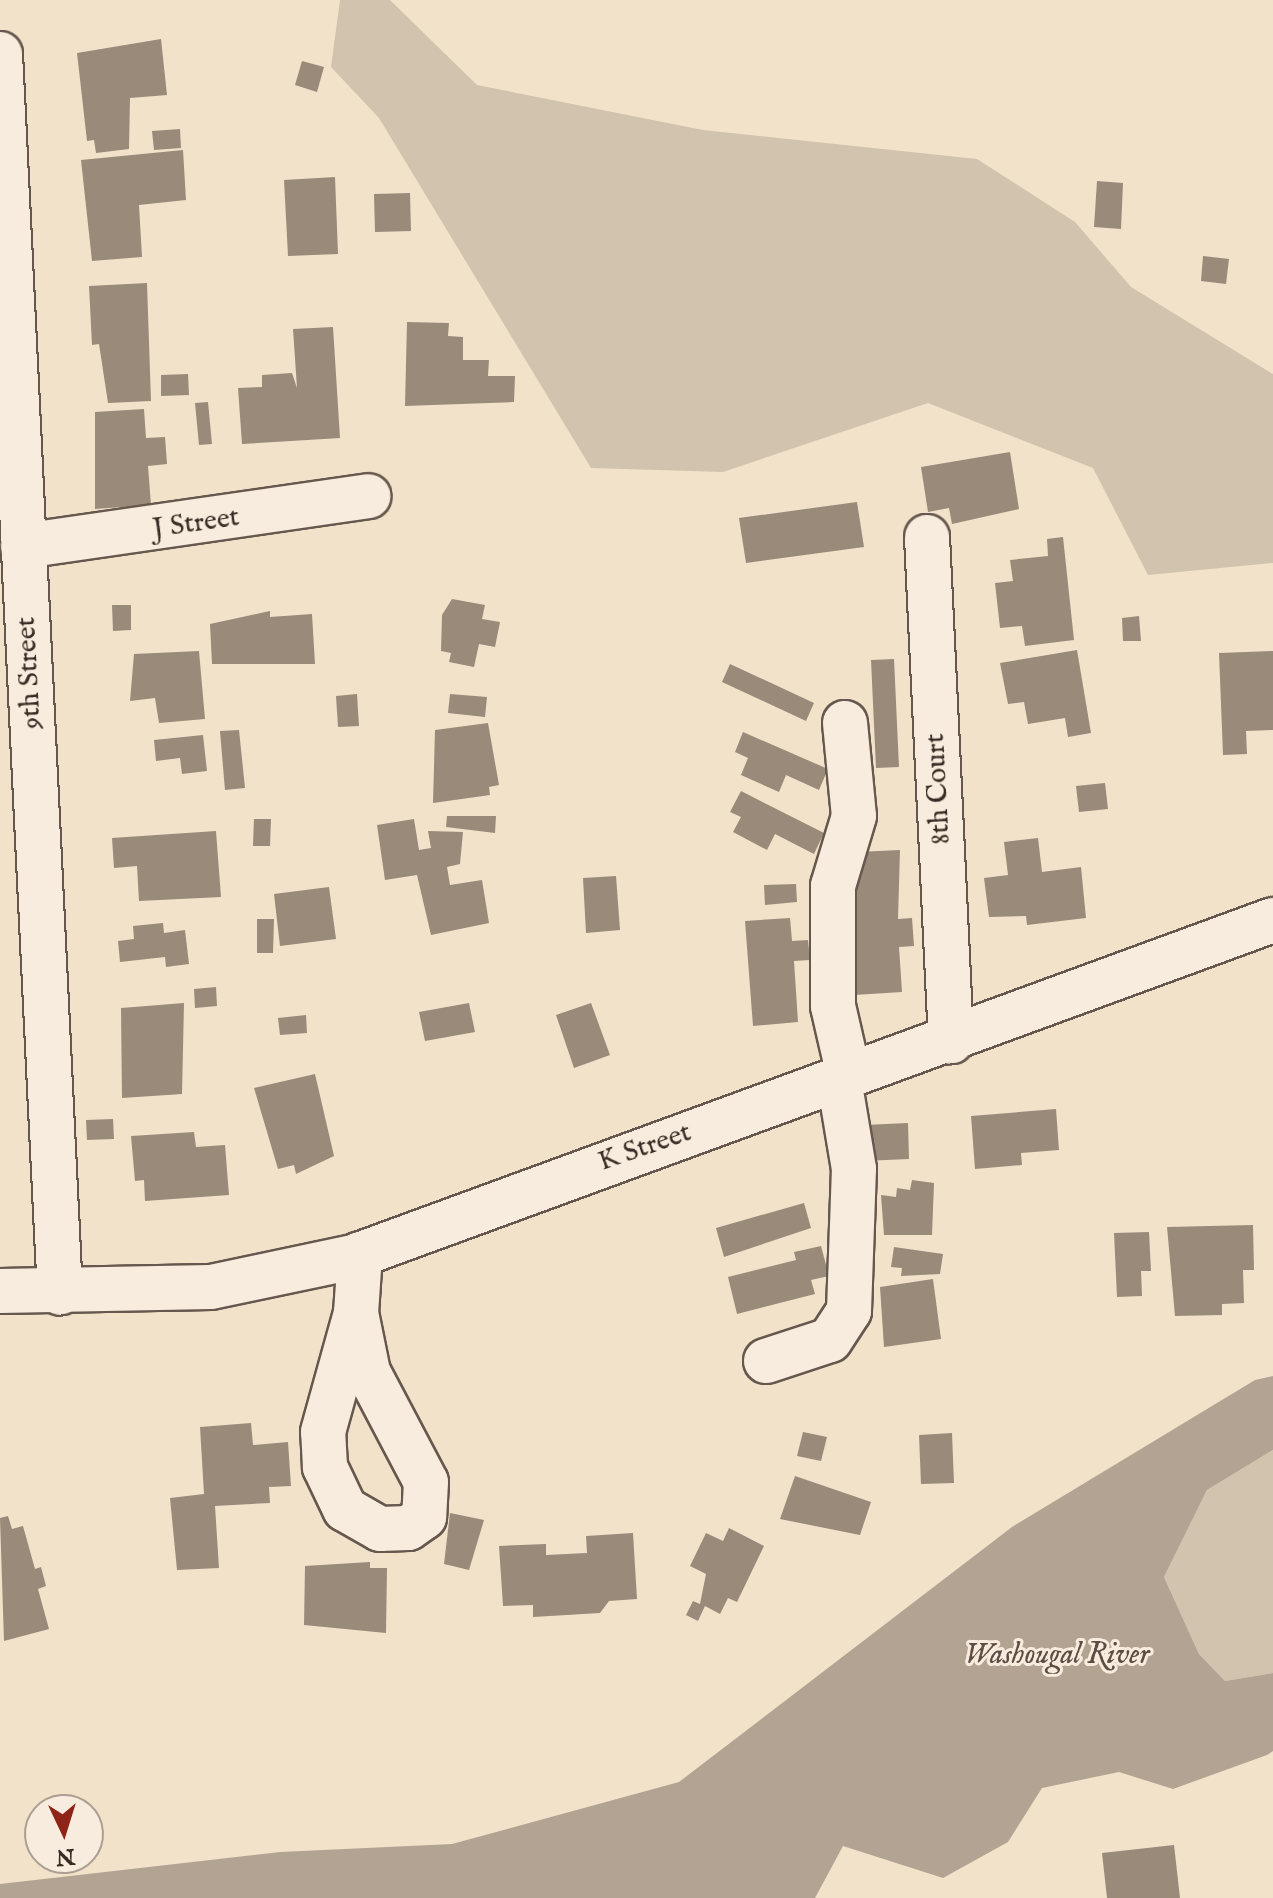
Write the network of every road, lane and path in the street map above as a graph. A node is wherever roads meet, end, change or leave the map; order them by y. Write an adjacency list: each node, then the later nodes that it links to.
1 (0, 54): 4 (street, 9th Street)
2 (368, 496): 4 (street, J Street)
3 (927, 537): 8 (street, 8th Court)
4 (23, 546): 5 (street, 9th Street)
5 (14, 621): 12 (street, 9th Street)
6 (845, 723): 9 (street)
7 (1273, 920): 8 (street, K Street)
8 (951, 1041): 9 (street, K Street)
9 (844, 1078): 10 (street, K Street); 14 (street)
10 (360, 1254): 12 (street, K Street); 13 (street)
11 (0, 1291): 12 (street, K Street)
12 (60, 1293)
13 (356, 1313)
14 (766, 1361)

